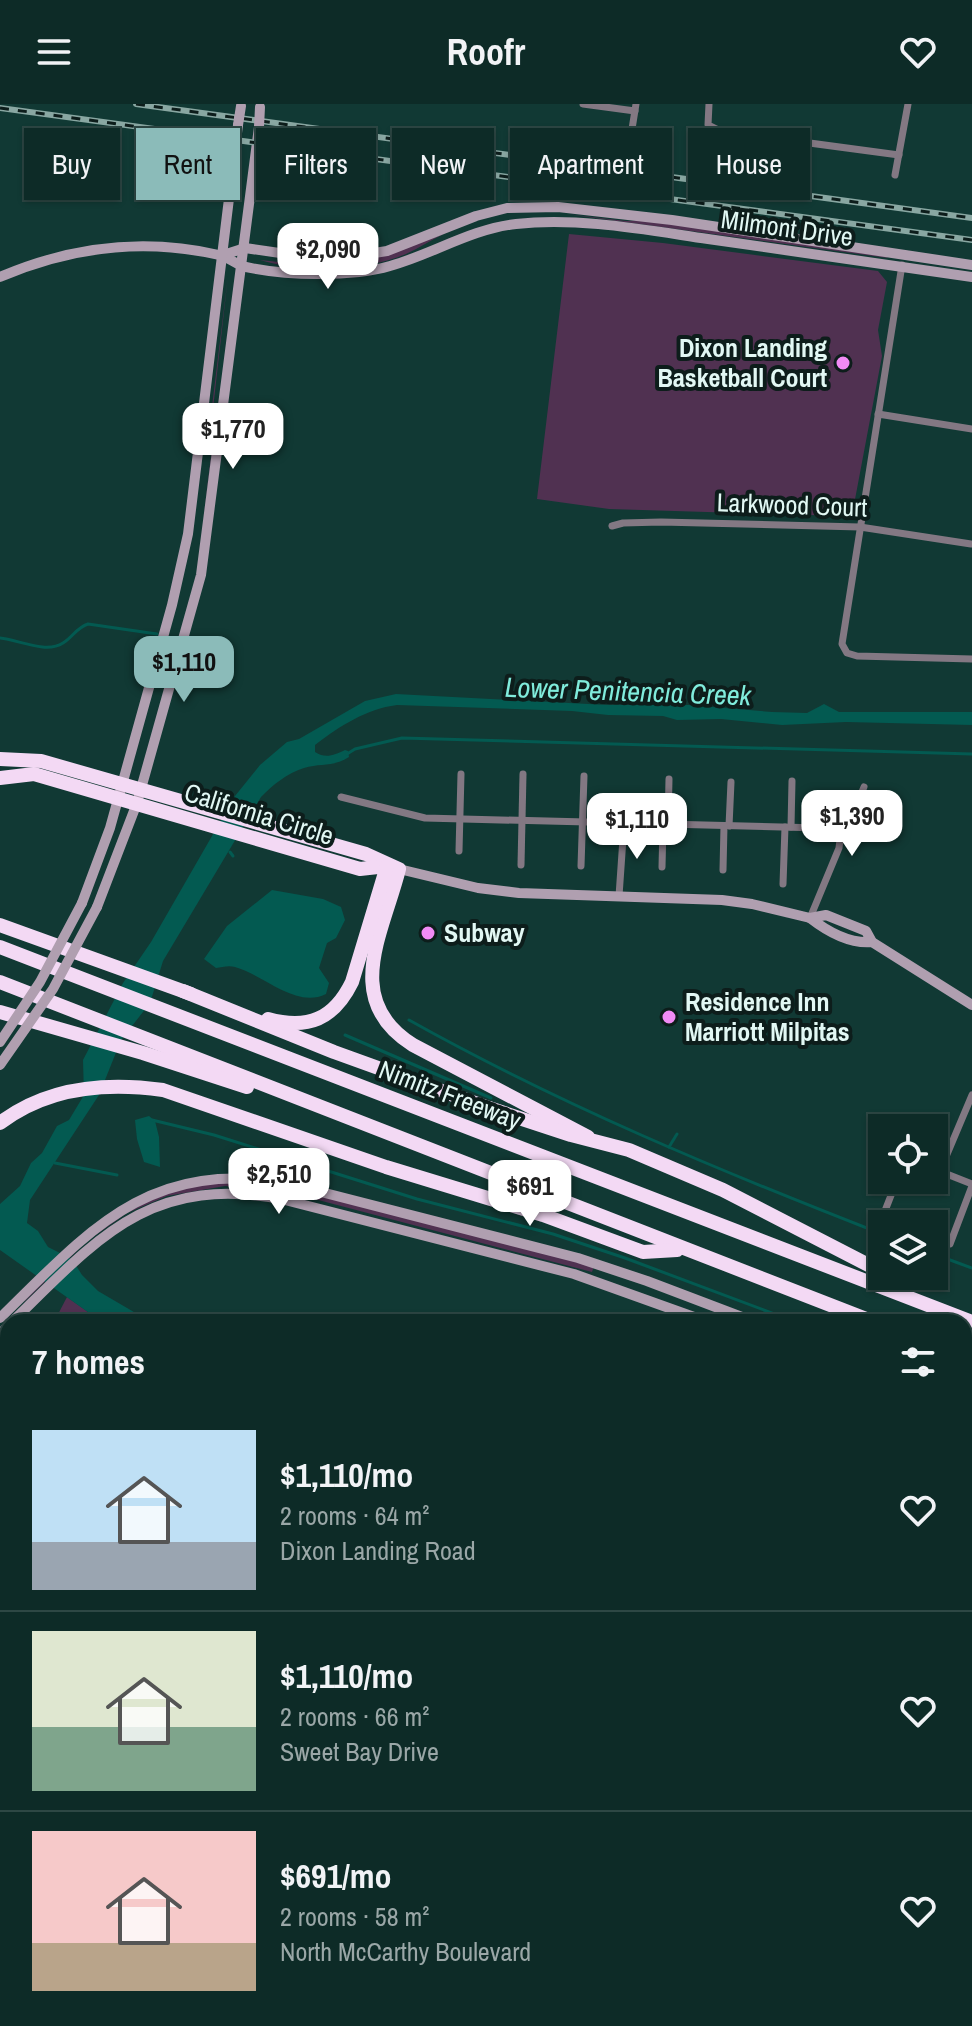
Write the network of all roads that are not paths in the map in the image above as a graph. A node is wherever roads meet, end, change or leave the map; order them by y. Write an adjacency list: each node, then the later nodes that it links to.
1 (583, 104): 6 (street)
2 (709, 104): 8 (street)
3 (908, 104): 8 (street)
4 (241, 105): 11 (main road, bridge)
5 (260, 105): 10 (main road, bridge)
6 (635, 108): 7 (street)
7 (632, 128)
8 (899, 155): 9 (street)
9 (895, 175)
10 (245, 248): 11 (main road, Milmont Drive); 12 (main road, Milmont Drive); 14 (main road)
11 (223, 255): 14 (main road, Milmont Drive); 16 (main road, Milmont Drive); 32 (main road)
12 (903, 255): 13 (main road, Milmont Drive); 15 (street)
13 (972, 265)
14 (243, 267): 15 (main road, Milmont Drive); 34 (main road)
15 (901, 267): 17 (main road, Milmont Drive); 18 (street)
16 (0, 277)
17 (972, 277)
18 (878, 414): 19 (street); 21 (street)
19 (972, 429)
20 (612, 526): 21 (street, Larkwood Court)
21 (860, 527): 22 (street, Larkwood Court); 23 (street)
22 (971, 544)
23 (972, 659)
24 (0, 759): 32 (highway, California Circle)
25 (461, 774): 38 (street)
26 (523, 774): 39 (street)
27 (584, 776): 40 (street)
28 (0, 778): 36 (highway, California Circle)
29 (669, 779): 42 (street)
30 (792, 781): 44 (street)
31 (731, 782): 43 (street)
32 (123, 783): 34 (highway, California Circle); 36 (main road)
33 (864, 787): 45 (street)
34 (139, 796): 36 (highway, California Circle); 37 (highway, California Circle); 65 (main road, bridge)
35 (341, 797): 38 (street)
36 (118, 798): 63 (main road, bridge)
37 (206, 815): 49 (highway, California Circle); 49 (highway, California Circle)
38 (461, 818): 39 (street); 46 (street)
39 (522, 820): 40 (street); 47 (street)
40 (582, 821): 41 (street); 48 (street)
41 (624, 824): 42 (street); 53 (street)
42 (666, 825): 43 (street); 50 (street)
43 (726, 826): 44 (street); 51 (street)
44 (788, 827): 45 (street); 52 (street)
45 (836, 834): 55 (street)
46 (459, 851)
47 (521, 865)
48 (581, 866)
49 (393, 867): 53 (main road, California Circle); 60 (highway); 68 (highway)
50 (662, 867)
51 (723, 870)
52 (783, 884)
53 (619, 896): 55 (main road, California Circle)
54 (0, 918): 57 (highway)
55 (810, 918): 61 (main road, California Circle)
56 (0, 925): 57 (highway)
57 (46, 940): 60 (highway)
58 (0, 947): 78 (highway, Nimitz Freeway)
59 (0, 982): 64 (highway)
60 (183, 991): 68 (highway)
61 (972, 1005)
62 (0, 1012): 64 (highway)
63 (0, 1042)
64 (151, 1048): 75 (highway)
65 (0, 1065)
66 (972, 1095): 69 (street)
67 (4, 1120): 75 (highway)
68 (588, 1137): 76 (highway)
69 (948, 1146)
70 (948, 1175): 71 (street)
71 (972, 1185): 73 (street)
72 (473, 1231): 74 (main road); 79 (main road); 82 (main road)
73 (950, 1244)
74 (469, 1247): 80 (main road); 81 (main road)
75 (683, 1250): 83 (highway)
76 (868, 1266)
77 (902, 1290): 78 (highway)
78 (910, 1297): 84 (highway, Nimitz Freeway)
79 (3, 1314)
80 (20, 1314)
81 (686, 1314)
82 (734, 1314)
83 (853, 1314)
84 (952, 1314)

